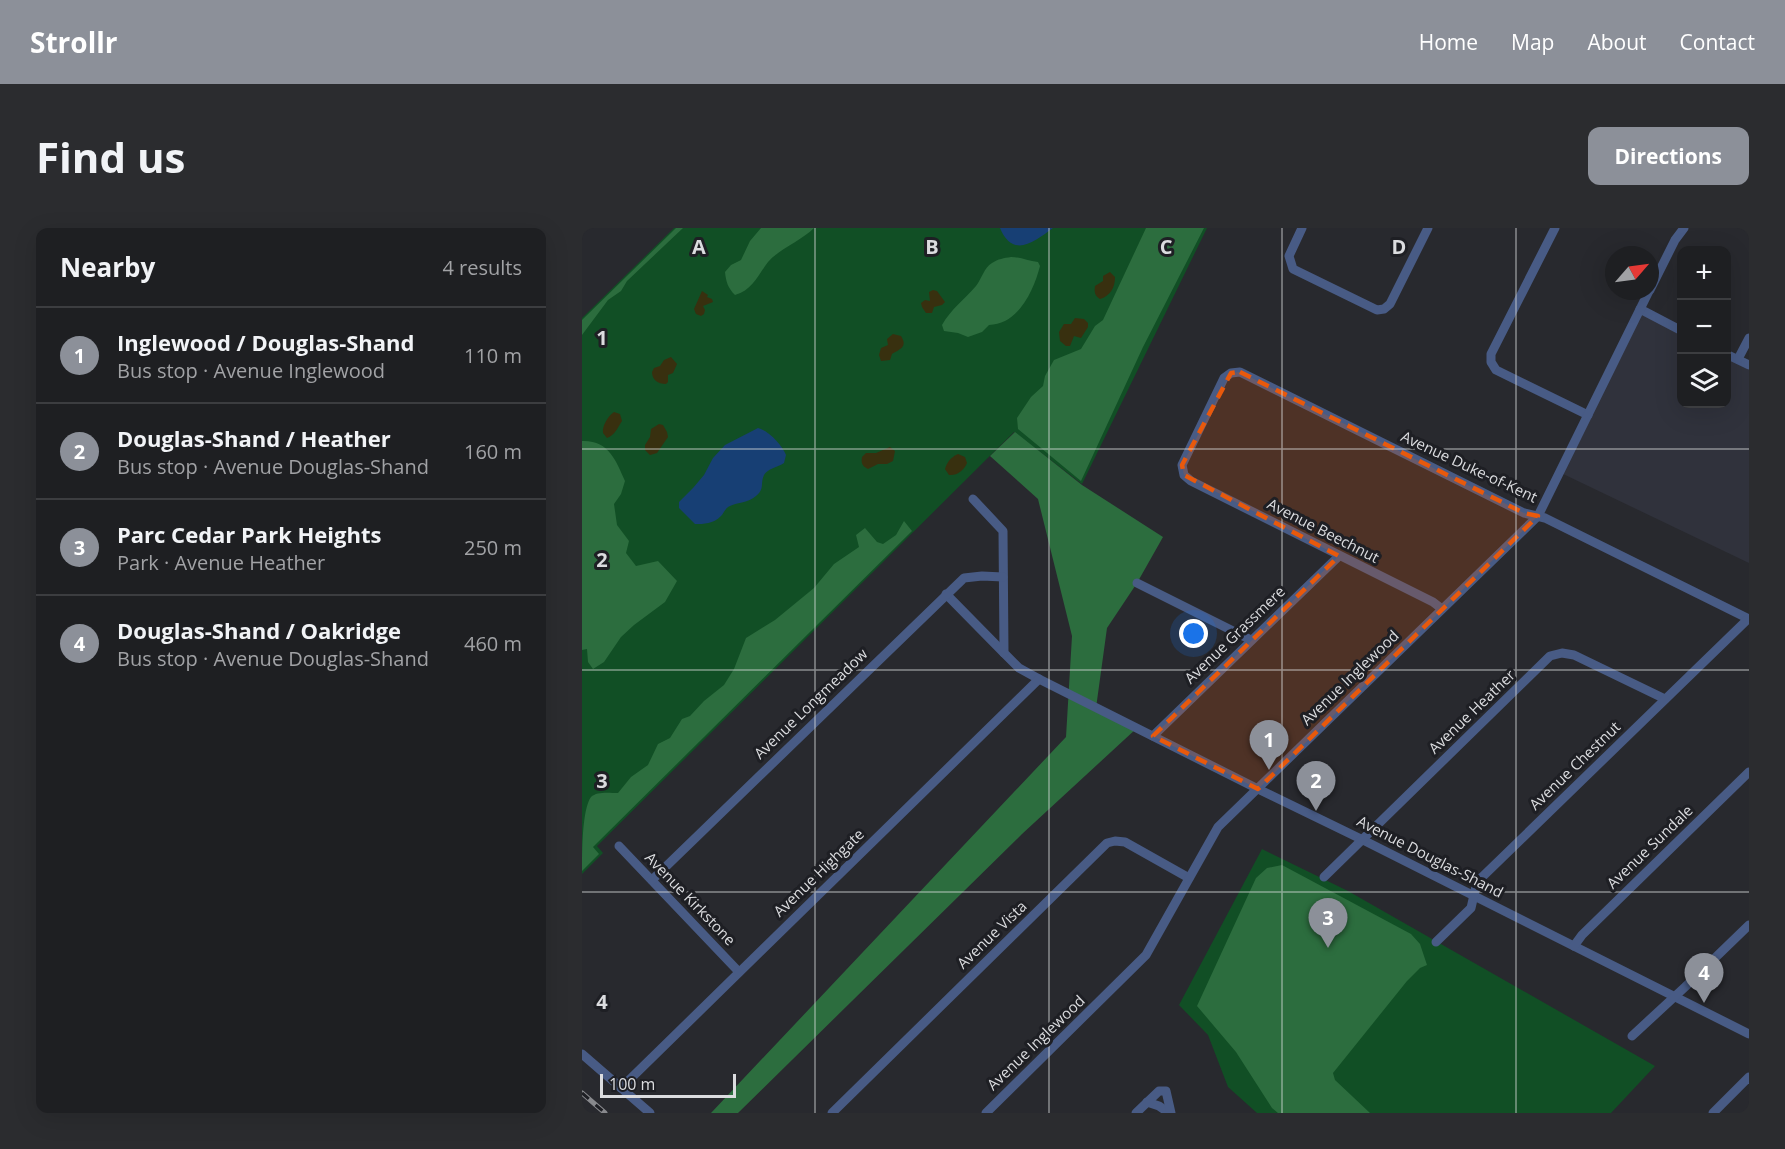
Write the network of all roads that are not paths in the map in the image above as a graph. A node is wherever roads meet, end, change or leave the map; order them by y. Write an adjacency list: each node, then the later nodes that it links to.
1 (1302, 228): 2 (street)
2 (1428, 228)
3 (1554, 228): 13 (street)
4 (1684, 228): 5 (street, Avenue Inglewood)
5 (1659, 272)
6 (1645, 300): 7 (street, Avenue Inglewood)
7 (1640, 309): 8 (street); 13 (street, Avenue Inglewood)
8 (1677, 328)
9 (1749, 338): 11 (street)
10 (1731, 356): 11 (street)
11 (1738, 359): 12 (street)
12 (1749, 365)
13 (1588, 415): 16 (street, Avenue Inglewood)
14 (1191, 481): 16 (street, Avenue Duke-of-Kent); 17 (street, Avenue Beechnut)
15 (974, 499): 18 (street)
16 (1538, 516): 21 (street, Avenue Inglewood); 22 (street, Avenue Duke-of-Kent)
17 (1339, 556): 21 (street, Avenue Beechnut); 23 (street, Avenue Grassmere)
18 (1003, 577): 20 (street, Avenue Longmeadow); 24 (street)
19 (1137, 583): 23 (street)
20 (946, 594): 24 (street, Avenue Douglas-Shand); 34 (street, Avenue Longmeadow)
21 (1442, 609): 29 (street, Avenue Inglewood)
22 (1749, 619): 26 (street, Avenue Chestnut)
23 (1251, 640): 27 (street, Avenue Grassmere)
24 (1004, 653): 25 (street, Avenue Douglas-Shand)
25 (1039, 679): 27 (street, Avenue Douglas-Shand); 39 (street, Avenue Highgate)
26 (1665, 699): 30 (street, Avenue Heather); 35 (street, Avenue Chestnut)
27 (1153, 736): 29 (street, Avenue Douglas-Shand)
28 (1749, 772): 38 (street, Avenue Sundale)
29 (1258, 789): 30 (street, Avenue Douglas-Shand); 33 (street, Avenue Inglewood)
30 (1363, 840): 32 (street, Avenue Heather); 35 (street, Avenue Douglas-Shand)
31 (619, 846): 34 (street, Avenue Kirkstone)
32 (1324, 877)
33 (1189, 878): 48 (street, Avenue Vista); 49 (street, Avenue Inglewood)
34 (652, 880): 39 (street, Avenue Kirkstone)
35 (1473, 895): 37 (street, Avenue Chestnut); 38 (street, Avenue Douglas-Shand)
36 (1749, 925): 40 (street)
37 (1436, 942)
38 (1574, 946): 40 (street, Avenue Douglas-Shand)
39 (739, 972): 45 (street, Avenue Highgate)
40 (1675, 996): 41 (street, Avenue Douglas-Shand); 42 (street)
41 (1749, 1034)
42 (1632, 1036)
43 (582, 1054): 45 (street)
44 (1749, 1077): 52 (street)
45 (621, 1088): 47 (street)
46 (1147, 1102): 50 (street); 51 (street); 51 (street)
47 (650, 1113)
48 (832, 1113)
49 (986, 1113)
50 (1136, 1113)
51 (1170, 1113)
52 (1713, 1113)

